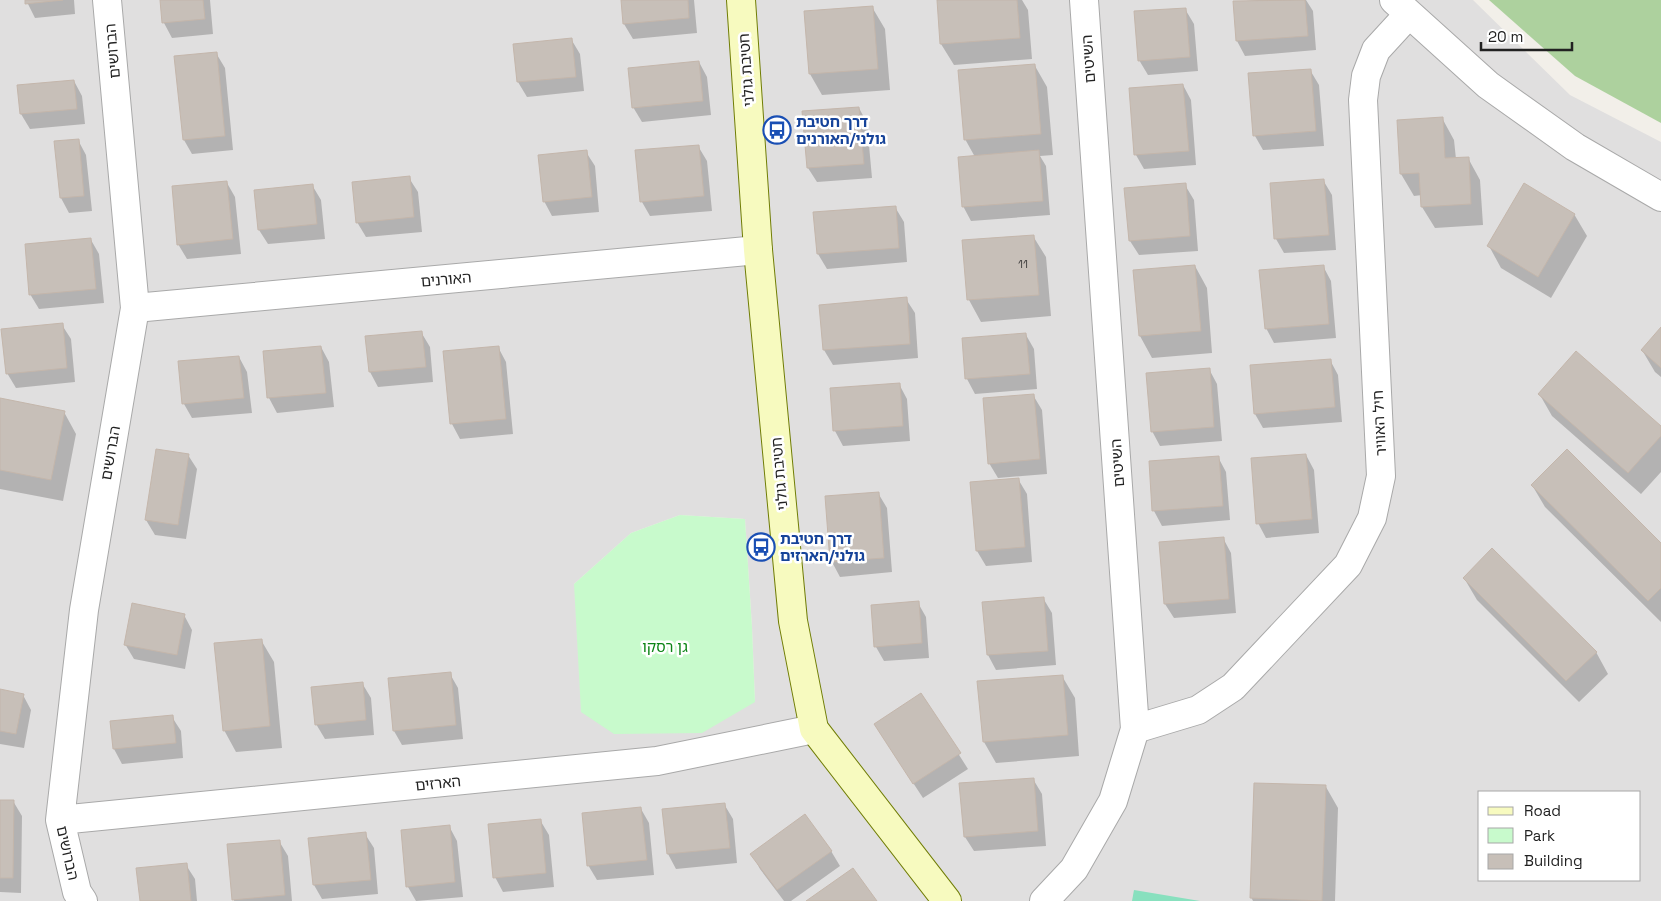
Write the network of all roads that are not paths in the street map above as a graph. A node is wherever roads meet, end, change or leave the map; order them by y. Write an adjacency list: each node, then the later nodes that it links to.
1 (107, 0): 7 (street, הברושים)
2 (741, 0): 6 (street, חטיבת גולני)
3 (1084, 0): 9 (street, השיטים)
4 (1401, 7): 5 (street); 9 (street, חיל האוויר)
5 (1661, 197)
6 (758, 250): 7 (street, האורנים); 8 (street, חטיבת גולני)
7 (135, 308): 10 (street, הברושים)
8 (814, 730): 10 (street, הארזים); 12 (street, חטיבת גולני)
9 (1135, 730): 13 (street, השיטים)
10 (60, 820): 11 (street, הברושים)
11 (83, 901)
12 (947, 901)
13 (1044, 901)

